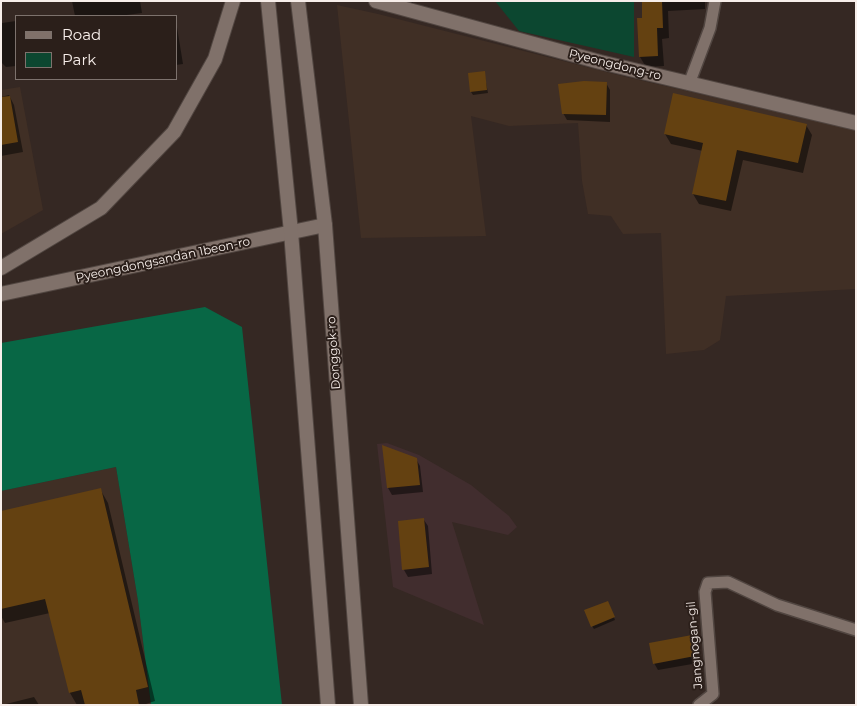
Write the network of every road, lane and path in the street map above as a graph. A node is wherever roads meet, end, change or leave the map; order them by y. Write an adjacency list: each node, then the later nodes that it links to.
1 (233, 1): 10 (main road)
2 (268, 1): 9 (main road)
3 (298, 1): 8 (main road, Donggok-ro)
4 (376, 1): 6 (main road, Pyeongdong-ro)
5 (715, 1): 6 (lane)
6 (689, 84): 7 (main road, Pyeongdong-ro)
7 (856, 123)
8 (324, 225): 9 (main road, Pyeongdongsandan 1beon-ro); 14 (main road, Donggok-ro)
9 (291, 232): 11 (main road, Pyeongdongsandan 1beon-ro); 13 (main road)
10 (1, 268)
11 (1, 294)
12 (856, 630): 15 (lane, Jangnogan-gil)
13 (328, 705)
14 (361, 705)
15 (699, 705)

